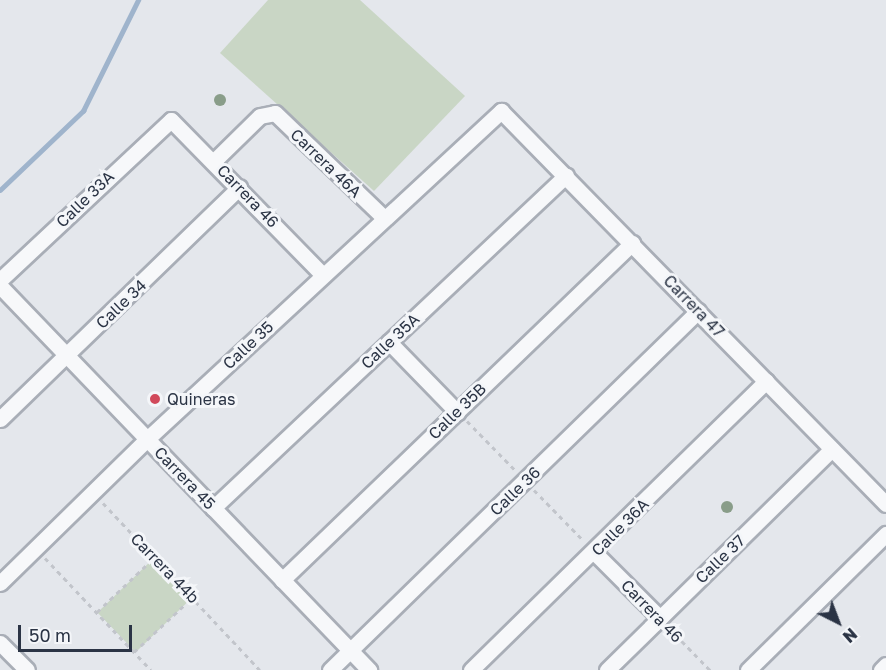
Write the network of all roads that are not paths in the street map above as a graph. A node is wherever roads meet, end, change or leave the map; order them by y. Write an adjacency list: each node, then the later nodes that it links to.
1 (501, 111): 4 (street, Carrera 47); 6 (street, Calle 35)
2 (171, 120): 3 (street, Carrera 46); 9 (street, Calle 33A)
3 (214, 161): 5 (street, Carrera 46); 6 (street, Carrera 46A)
4 (566, 175): 7 (street, Carrera 47); 12 (street, Calle 35A)
5 (239, 188): 8 (street, Carrera 46); 13 (street, Calle 34)
6 (384, 218): 8 (street, Calle 35)
7 (632, 243): 11 (street, Carrera 47); 15 (street, Calle 35B)
8 (323, 275): 17 (street, Calle 35)
9 (0, 280)
10 (0, 286): 13 (street, Carrera 45)
11 (698, 311): 14 (street, Carrera 47); 27 (street, Calle 36)
12 (389, 342): 15 (street); 20 (street, Calle 35A)
13 (67, 356): 16 (street, Calle 34); 17 (street, Carrera 45)
14 (766, 381): 18 (street, Carrera 47); 22 (street, Calle 36A)
15 (457, 412): 23 (street, Calle 35B)
16 (0, 419)
17 (147, 439): 20 (street, Carrera 45); 24 (street, Calle 35)
18 (832, 449): 19 (street, Carrera 47); 25 (street, Calle 37)
19 (886, 504)
20 (213, 508): 23 (street, Carrera 45)
21 (886, 534): 34 (street)
22 (594, 552): 25 (street, Carrera 46); 32 (street, Calle 36A)
23 (282, 580): 27 (street, Carrera 45)
24 (0, 583)
25 (660, 618): 33 (street, Calle 37)
26 (0, 643): 29 (street)
27 (351, 651): 30 (street, Calle 36); 31 (street, Carrera 45)
28 (886, 665): 35 (street)
29 (27, 670)
30 (330, 670)
31 (369, 670)
32 (471, 670)
33 (607, 670)
34 (748, 670)
35 (881, 670)

